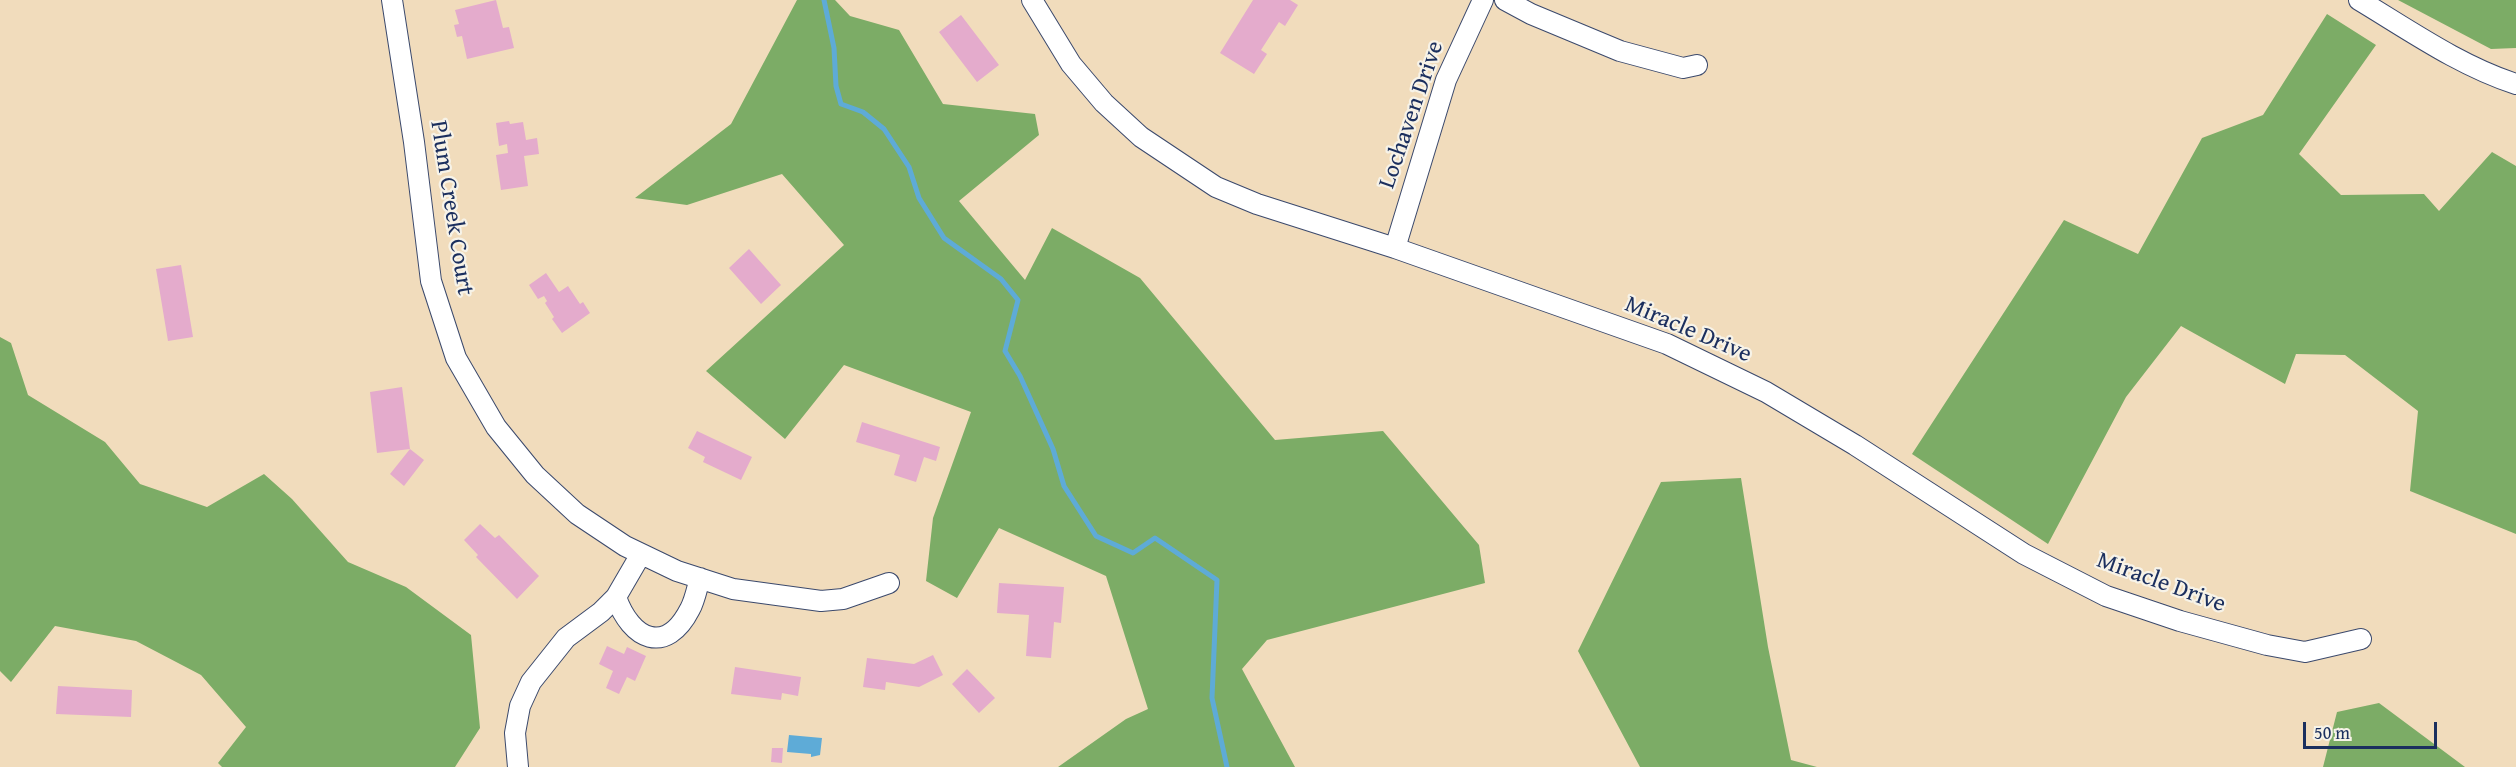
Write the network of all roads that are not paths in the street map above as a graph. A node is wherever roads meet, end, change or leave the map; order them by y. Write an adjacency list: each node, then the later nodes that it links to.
1 (392, 0): 9 (street, Plum Creek Court)
2 (1032, 0): 8 (street, Miracle Drive)
3 (1483, 0): 8 (street, Lochaven Drive)
4 (1505, 0): 6 (street)
5 (2359, 0): 7 (street)
6 (1697, 65)
7 (2516, 84)
8 (1395, 249): 13 (street, Miracle Drive)
9 (641, 554): 10 (street, Plum Creek Court); 12 (street)
10 (700, 578): 11 (street, Plum Creek Court); 12 (street)
11 (890, 584)
12 (616, 597): 14 (street)
13 (2361, 639)
14 (518, 767)

